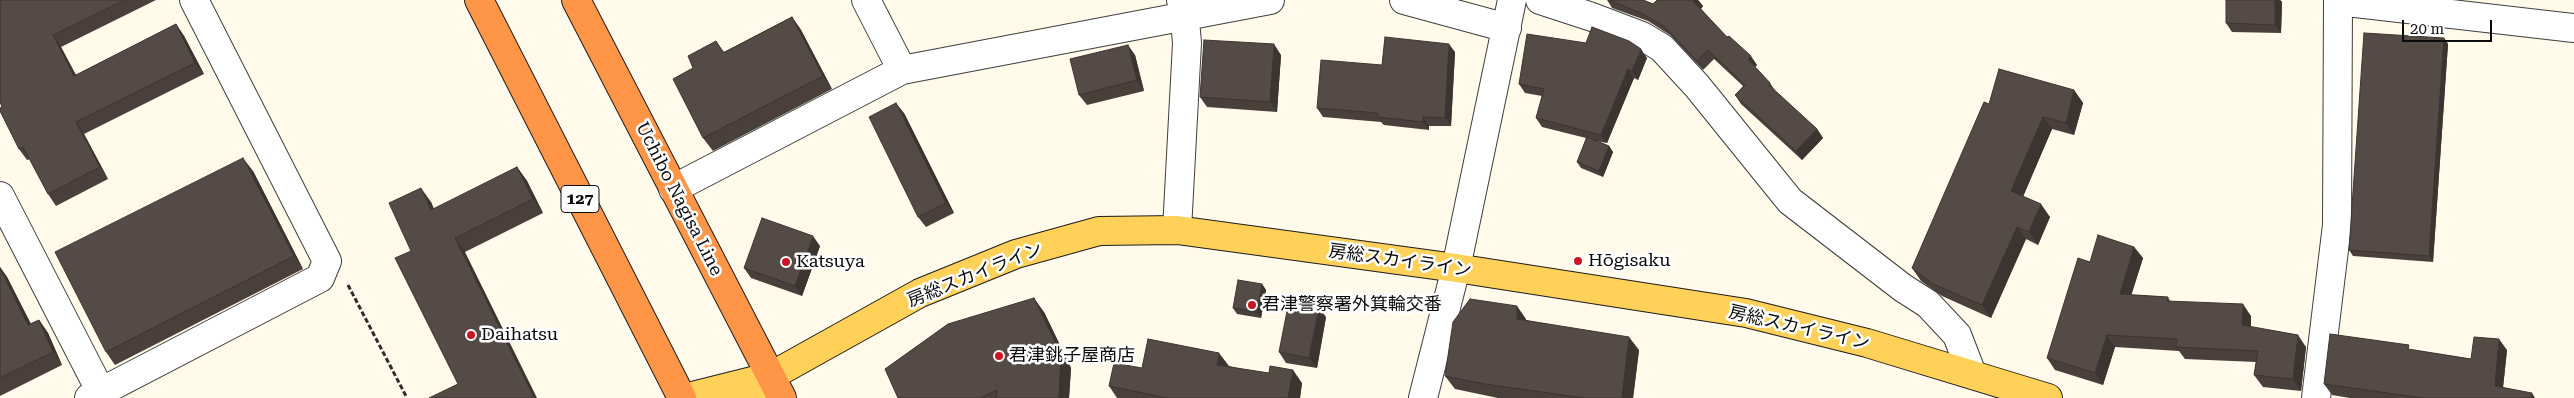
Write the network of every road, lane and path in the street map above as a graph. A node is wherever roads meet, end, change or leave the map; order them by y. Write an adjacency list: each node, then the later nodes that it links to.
1 (194, 0): 16 (street)
2 (479, 0): 22 (highway, 127)
3 (576, 0): 13 (highway, Uchibo Nagisa Line)
4 (866, 0): 12 (street)
5 (1270, 0): 9 (street)
6 (1404, 0): 10 (street)
7 (1512, 0): 10 (street)
8 (1540, 0): 18 (street)
9 (1183, 8): 12 (street); 15 (street)
10 (1507, 28): 17 (street)
11 (2574, 28): 26 (street)
12 (902, 70): 13 (street)
13 (673, 188): 19 (highway, Uchibo Nagisa Line)
14 (0, 196): 20 (street)
15 (1176, 230): 17 (main road, 房総スカイライン); 19 (main road, 房総スカイライン)
16 (327, 261): 20 (street); 21 (path)
17 (1456, 268): 18 (main road, 房総スカイライン); 24 (street)
18 (1972, 374): 25 (main road, 房総スカイライン)
19 (776, 387): 22 (main road); 23 (main road)
20 (98, 396)
21 (407, 398)
22 (683, 398)
23 (743, 398)
24 (1422, 398)
25 (2048, 398)
26 (2316, 398)

